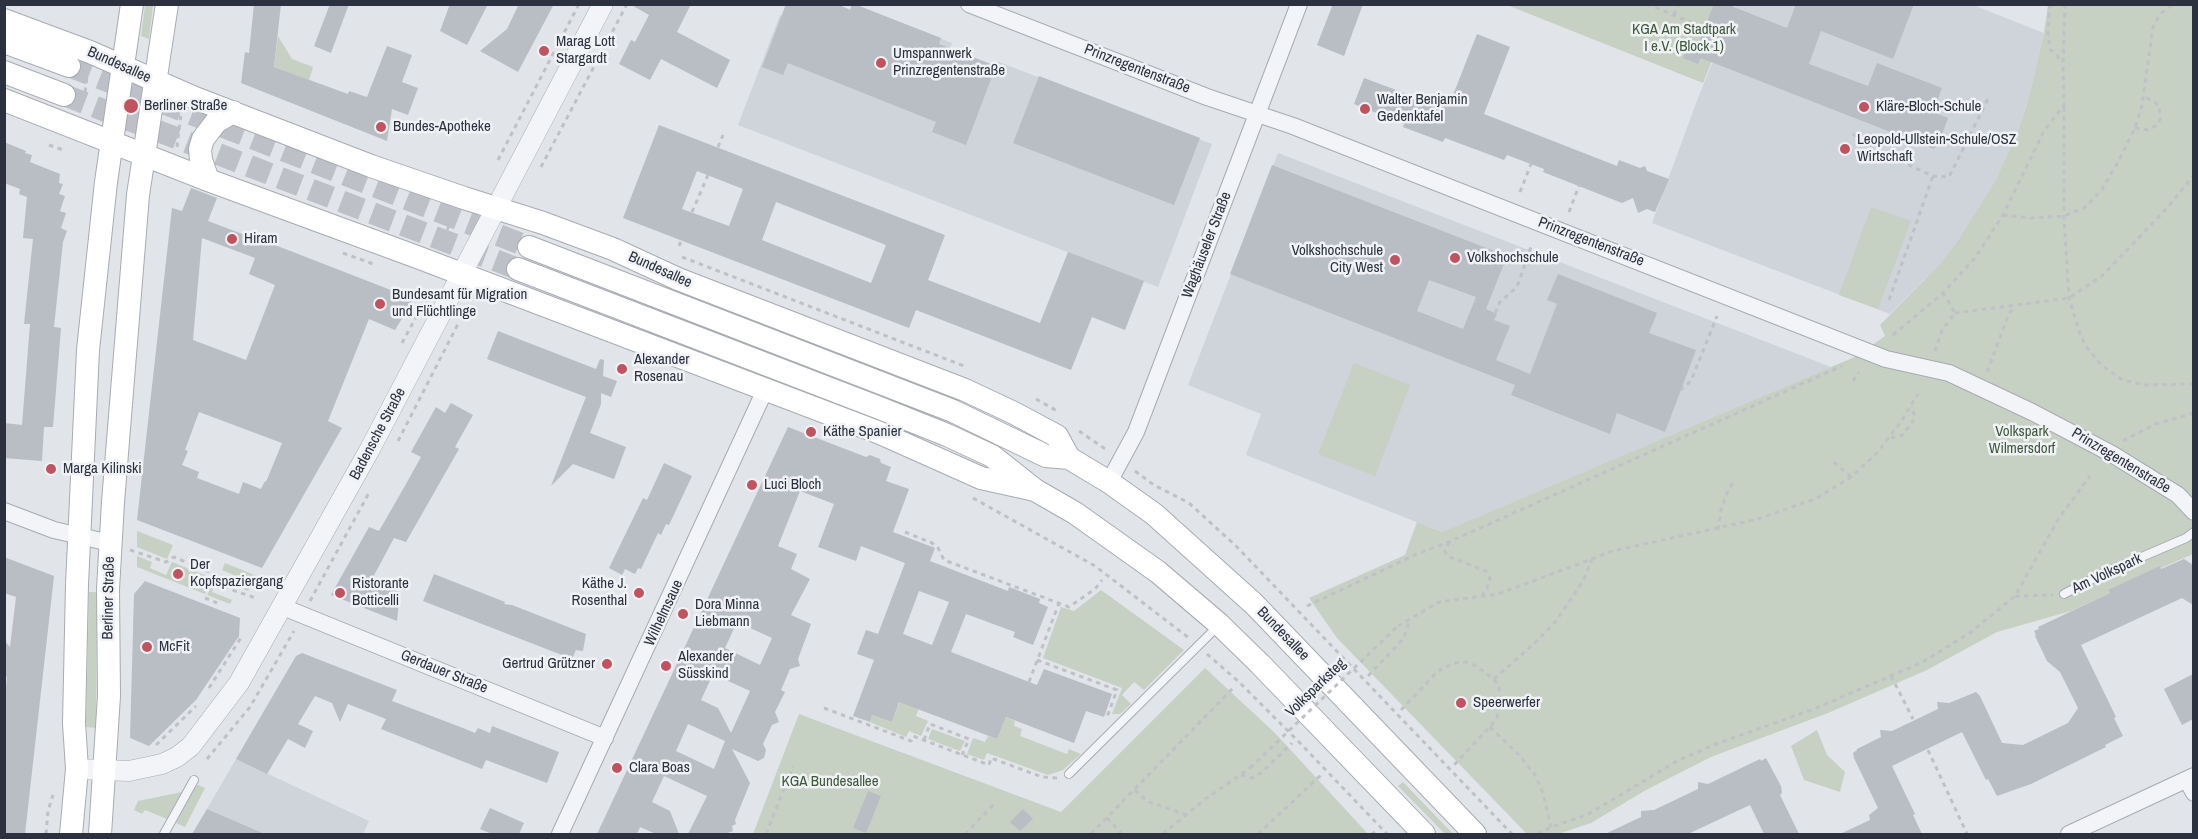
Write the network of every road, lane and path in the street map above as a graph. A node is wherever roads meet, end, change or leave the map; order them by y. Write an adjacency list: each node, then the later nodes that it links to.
1 (132, 4): 19 (main road, Berliner Straße)
2 (167, 4): 21 (main road, Berliner Straße)
3 (579, 4): 39 (path)
4 (603, 4): 48 (street, Badensche Straße)
5 (627, 4): 41 (path)
6 (969, 4): 29 (street, Prinzregentenstraße)
7 (1299, 4): 29 (street, Waghäuseler Straße)
8 (1647, 4): 13 (path)
9 (1679, 4): 13 (path)
10 (2050, 4): 17 (path)
11 (2065, 4): 17 (path)
12 (2173, 4): 23 (path)
13 (1674, 15): 15 (path)
14 (4, 20): 19 (main road, Bundesallee)
15 (1723, 31)
16 (4, 42): 18 (main road, Bundesallee)
17 (2063, 62): 26 (path)
18 (69, 66)
19 (123, 66): 21 (main road, Bundesallee); 33 (main road, Berliner Straße)
20 (4, 72): 22 (main road)
21 (156, 81): 28 (main road, Bundesallee); 38 (main road, Berliner Straße)
22 (64, 95)
23 (2143, 96): 30 (path); 30 (path)
24 (1988, 99): 44 (path)
25 (4, 100): 33 (main road)
26 (2064, 105): 52 (path); 53 (path)
27 (182, 107): 37 (path)
28 (233, 112): 45 (main road); 48 (main road, Bundesallee)
29 (1257, 114): 89 (street, Waghäuseler Straße); 94 (street, Prinzregentenstraße)
30 (2134, 128): 53 (path)
31 (1853, 134): 44 (path)
32 (723, 135): 35 (path)
33 (112, 144): 38 (main road); 98 (main road, Berliner Straße)
34 (49, 145): 36 (path)
35 (718, 147)
36 (66, 151)
37 (176, 154)
38 (144, 156): 45 (main road); 100 (main road, Berliner Straße)
39 (498, 162)
40 (1531, 164): 47 (path)
41 (537, 174)
42 (708, 175): 50 (path)
43 (2193, 175): 62 (path)
44 (1934, 176): 63 (path)
45 (208, 180): 60 (main road)
46 (1580, 183): 51 (path)
47 (1520, 192)
48 (497, 208): 60 (street, Badensche Straße); 84 (main road, Bundesallee)
49 (458, 210): 58 (path)
50 (692, 212)
51 (1569, 212)
52 (2003, 215): 53 (path); 61 (path)
53 (2064, 216): 62 (path)
54 (681, 241): 56 (path)
55 (1532, 244): 66 (path)
56 (679, 246)
57 (529, 247): 84 (main road, Bundesallee)
58 (434, 253)
59 (518, 269): 91 (main road)
60 (462, 274): 77 (main road); 111 (street, Badensche Straße)
61 (1943, 293): 67 (path); 69 (path)
62 (2069, 298): 64 (path); 76 (path)
63 (1889, 300)
64 (2013, 307): 67 (path); 74 (path)
65 (420, 311): 70 (path)
66 (1494, 313)
67 (1955, 313): 71 (path)
68 (1717, 316): 78 (path)
69 (1893, 335)
70 (398, 350)
71 (1935, 351)
72 (1842, 366): 99 (path)
73 (1859, 372): 75 (path)
74 (1987, 372)
75 (1853, 381)
76 (2193, 384)
77 (765, 390): 91 (main road); 129 (street, Wilhelmsaue)
78 (1680, 390)
79 (1918, 394): 80 (path)
80 (1912, 406): 82 (path); 82 (path)
81 (2193, 413): 83 (path)
82 (1889, 439): 88 (path, Volksparksteg)
83 (2124, 441)
84 (1069, 458): 89 (main road, Bundesallee)
85 (1834, 462): 88 (path)
86 (1139, 474): 162 (path)
87 (2090, 476): 105 (path)
88 (1851, 477): 95 (path, Volksparksteg)
89 (1109, 482): 161 (main road, Bundesallee)
90 (1733, 483): 95 (path)
91 (1035, 490): 113 (main road)
92 (970, 496): 115 (path)
93 (4, 511): 98 (street)
94 (2193, 512)
95 (1718, 530): 101 (path, Volksparksteg)
96 (905, 532): 109 (path)
97 (2193, 532): 103 (lane, Am Volkspark)
98 (79, 537): 100 (street); 137 (main road, Berliner Straße)
99 (1449, 542): 104 (path); 110 (path)
100 (120, 546): 107 (path); 138 (main road, Berliner Straße)
101 (1593, 558): 104 (path, Volksparksteg); 119 (path)
102 (1102, 580): 109 (path)
103 (2064, 594): 105 (path, Am Volkspark)
104 (1482, 596): 112 (path, Volksparksteg)
105 (2015, 596): 118 (path)
106 (205, 598): 108 (path)
107 (256, 598)
108 (217, 603)
109 (1059, 603): 116 (path)
110 (1307, 606)
111 (283, 607): 129 (street, Gerdauer Straße); 138 (street, Badensche Straße)
112 (1409, 619): 117 (path); 140 (path, Volksparksteg, bridge)
113 (1219, 624): 115 (lane); 160 (main road)
114 (247, 627): 122 (path)
115 (1198, 646): 127 (lane); 159 (path)
116 (1037, 660): 120 (path); 127 (path)
117 (1368, 676)
118 (1891, 676): 126 (path); 148 (path)
119 (1494, 679): 125 (path); 128 (path)
120 (1029, 682)
121 (1234, 687): 144 (path)
122 (206, 693)
123 (199, 703): 132 (path)
124 (824, 708): 130 (path)
125 (1401, 710)
126 (1913, 719)
127 (1117, 726): 139 (lane)
128 (1490, 727): 135 (path); 148 (path)
129 (605, 738): 152 (street, Wilhelmsaue)
130 (924, 740): 134 (path); 134 (path)
131 (1292, 743): 140 (path)
132 (151, 748)
133 (1928, 750): 164 (path)
134 (962, 755): 139 (path)
135 (1454, 765)
136 (793, 766): 153 (path)
137 (77, 769): 138 (street, Badensche Straße); 149 (main road, Berliner Straße)
138 (105, 771): 150 (main road, Berliner Straße)
139 (1069, 774)
140 (1241, 775): 146 (path, Volksparksteg)
141 (1322, 775): 158 (path)
142 (194, 780): 151 (lane)
143 (2191, 783): 165 (street)
144 (1135, 790): 146 (path); 147 (path)
145 (995, 803): 154 (path)
146 (1186, 815): 157 (path, Volksparksteg)
147 (1107, 818): 155 (path); 156 (path)
148 (1551, 827): 163 (path)
149 (71, 834)
150 (100, 834)
151 (164, 834)
152 (560, 834)
153 (766, 834)
154 (965, 834)
155 (1090, 834)
156 (1122, 834)
157 (1163, 834)
158 (1258, 834)
159 (1387, 834)
160 (1424, 834)
161 (1475, 834)
162 (1512, 834)
163 (1538, 834)
164 (1967, 834)
165 (2069, 834)

